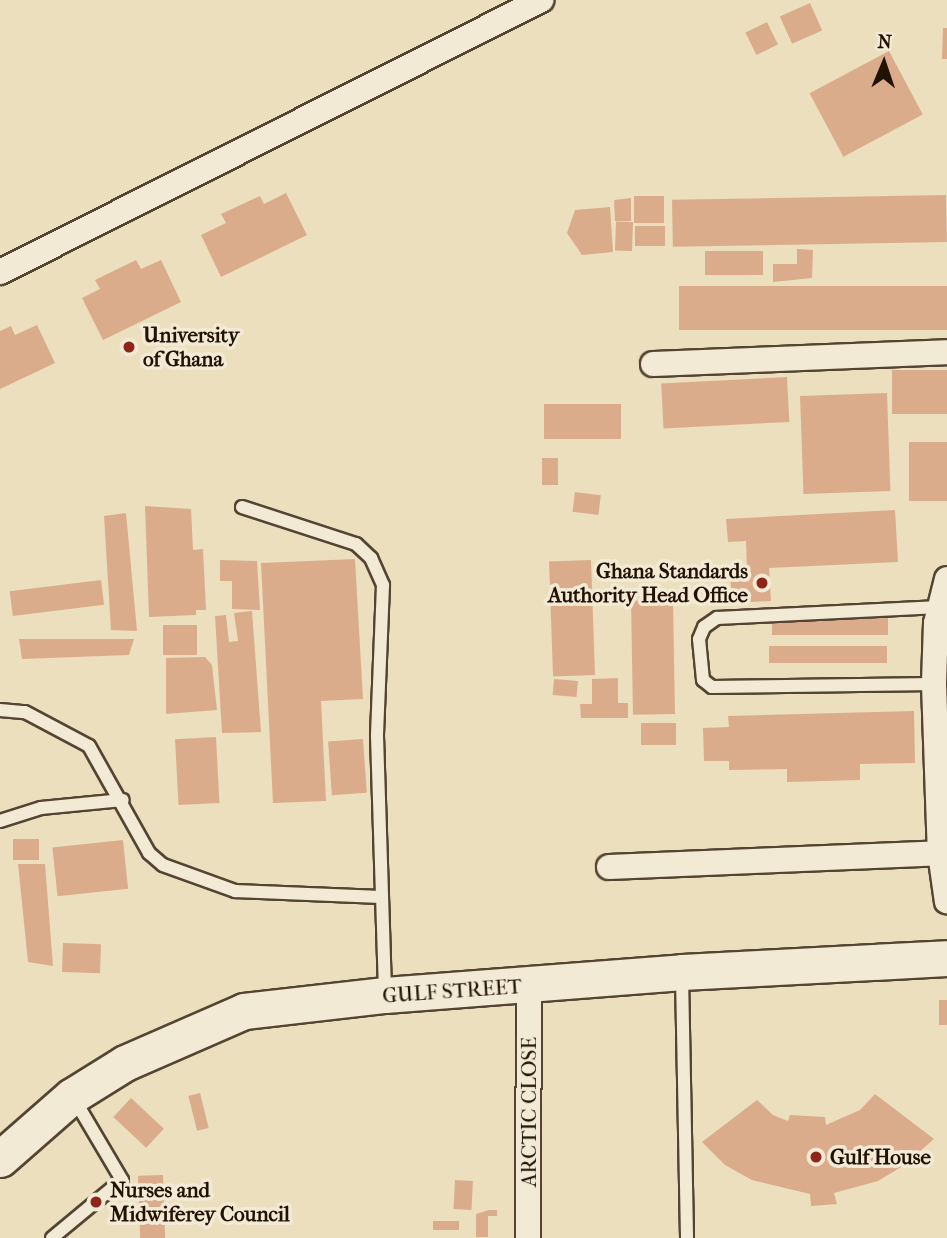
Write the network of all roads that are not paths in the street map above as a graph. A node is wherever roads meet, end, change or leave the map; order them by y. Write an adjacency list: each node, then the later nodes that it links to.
1 (541, 0): 2 (street)
2 (0, 272)
3 (947, 352): 4 (street)
4 (653, 364)
5 (242, 507): 14 (lane)
6 (947, 579): 7 (street)
7 (940, 607): 8 (street); 8 (lane)
8 (934, 684): 12 (street)
9 (0, 710): 10 (lane)
10 (123, 800): 11 (lane); 14 (lane)
11 (0, 821)
12 (940, 853): 13 (street); 15 (street)
13 (608, 867)
14 (381, 897): 19 (lane)
15 (947, 902)
16 (947, 958): 17 (street, GULF STREET)
17 (682, 972): 18 (street, GULF STREET); 24 (lane)
18 (529, 986): 19 (street, GULF STREET); 23 (street, ARCTIC CLOSE)
19 (385, 995): 20 (street, GULF STREET)
20 (72, 1096): 21 (street, GULF STREET); 22 (lane)
21 (0, 1159)
22 (52, 1238)
23 (528, 1238)
24 (687, 1238)

